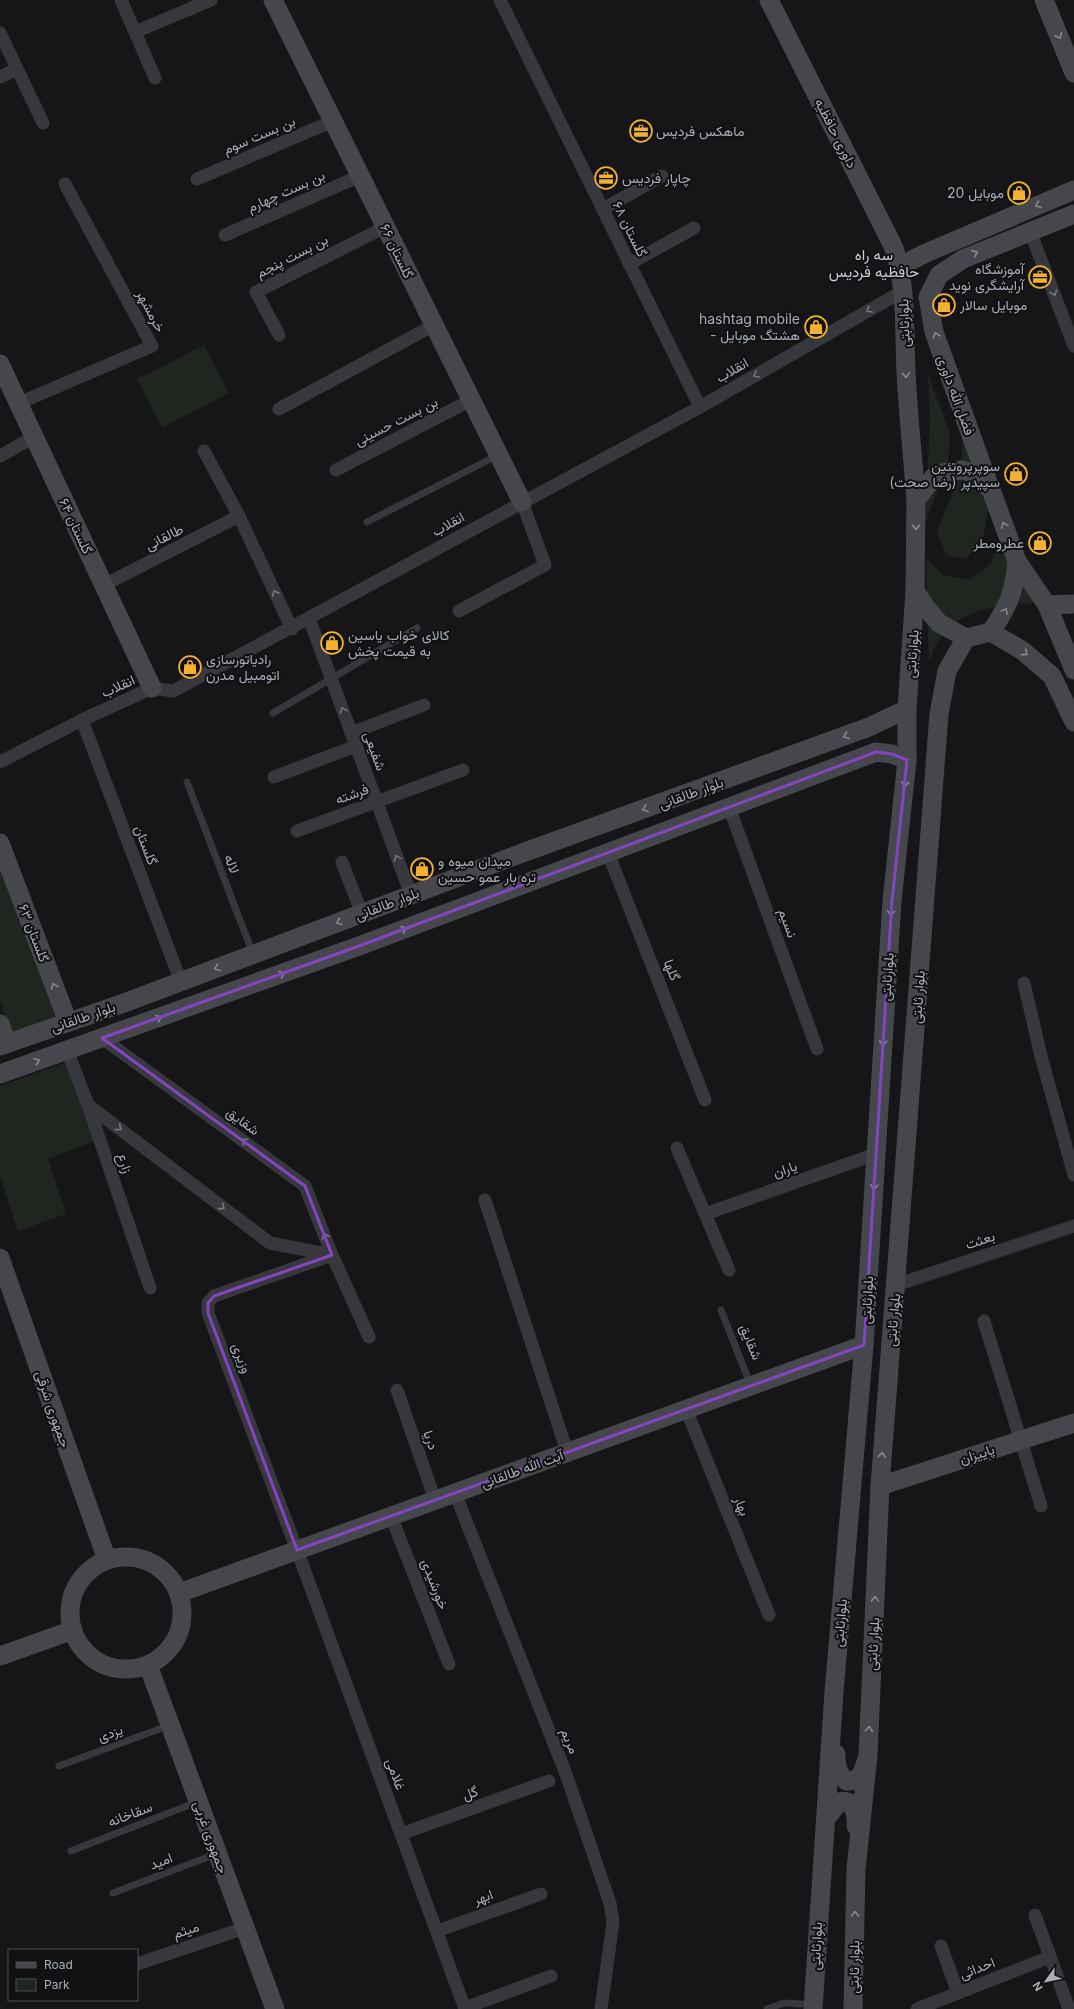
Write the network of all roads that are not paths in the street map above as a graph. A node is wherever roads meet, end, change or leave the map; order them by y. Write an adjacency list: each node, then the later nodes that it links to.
1 (121, 0): 7 (street)
2 (211, 0): 7 (street)
3 (273, 0): 13 (main road, گلستان ۶۶)
4 (500, 0): 20 (street, گلستان ۶۸)
5 (769, 0): 27 (main road, داوری حافظیه)
6 (1044, 0): 10 (main road, one-way to 10)
7 (135, 32): 12 (street)
8 (0, 33): 9 (street)
9 (17, 69): 11 (street); 14 (street)
10 (1074, 73)
11 (0, 77)
12 (155, 78)
13 (333, 121): 15 (main road, گلستان ۶۶); 17 (street, بن بست سوم)
14 (43, 123)
15 (360, 176): 22 (main road, گلستان ۶۶); 25 (street, بن بست چهارم)
16 (662, 176): 20 (street)
17 (197, 179)
18 (65, 184): 34 (street, خرمشهر)
19 (1074, 190): 27 (main road, one-way to 27)
20 (603, 209): 26 (street, گلستان ۶۸)
21 (1074, 214): 24 (main road)
22 (385, 227): 29 (main road, گلستان ۶۶); 30 (street, بن بست پنجم)
23 (694, 228): 26 (street)
24 (1030, 231): 31 (street, one-way to 31); 42 (main road, فضل الله داوری, one-way to 24)
25 (225, 235)
26 (629, 264): 35 (street, گلستان ۶۸)
27 (900, 266): 28 (main road, بلوارثابتی)
28 (903, 291): 35 (street, انقلاب, one-way to 35); 43 (main road, بلوارثابتی, one-way to 43)
29 (434, 325): 33 (main road, گلستان ۶۶); 36 (street)
30 (279, 335)
31 (1074, 346)
32 (0, 364): 34 (main road, گلستان ۶۴)
33 (471, 400): 39 (main road, گلستان ۶۶); 41 (street, بن بست حسینی)
34 (19, 403): 37 (main road, گلستان ۶۴)
35 (700, 407): 44 (street, انقلاب)
36 (278, 409)
37 (34, 437): 40 (street); 48 (main road, گلستان ۶۴)
38 (204, 451): 45 (street)
39 (498, 455): 44 (main road, گلستان ۶۶); 46 (lane)
40 (0, 456)
41 (336, 470)
42 (991, 490): 43 (main road); 47 (main road, one-way to 42)
43 (916, 500): 49 (main road, one-way to 49)
44 (522, 502): 52 (street); 53 (street, انقلاب)
45 (239, 516): 48 (street, طالقانی); 54 (street, one-way to 45)
46 (367, 522)
47 (1017, 561): 51 (main road); 56 (main road, one-way to 47)
48 (104, 585): 60 (main road, گلستان ۶۴)
49 (915, 591): 57 (main road); 62 (main road, بلوارثابتی)
50 (1074, 604): 51 (main road)
51 (1047, 605): 58 (main road)
52 (459, 611)
53 (309, 618): 54 (street, انقلاب); 59 (street, شفیعی)
54 (292, 628): 60 (street, انقلاب)
55 (417, 628): 59 (lane)
56 (991, 632): 57 (main road); 65 (main road, one-way to 65)
57 (966, 638): 96 (main road, بلوار ثابتی)
58 (1074, 670)
59 (331, 678): 63 (lane); 67 (street, شفیعی, one-way to 59)
60 (152, 688): 64 (street, انقلاب)
61 (424, 705): 67 (street)
62 (907, 709): 66 (main road, بلوار طالقانی); 70 (main road, بلوارثابتی)
63 (273, 712)
64 (82, 720): 71 (street, انقلاب); 84 (street, گلستان)
65 (1074, 722)
66 (869, 727): 69 (main road); 81 (main road, بلوار طالقانی, one-way to 81)
67 (351, 733): 68 (street, شفیعی)
68 (356, 746): 73 (street); 75 (street, شفیعی)
69 (876, 752): 70 (main road); 76 (main road, بلوار طالقانی)
70 (907, 760): 95 (main road, بلوارثابتی, one-way to 95)
71 (0, 762)
72 (463, 770): 75 (street, فرشته)
73 (274, 777)
74 (187, 782): 83 (lane, لاله)
75 (376, 802): 77 (street, فرشته); 81 (street, شفیعی, one-way to 75)
76 (729, 807): 79 (main road, بلوار طالقانی); 90 (street, نسیم)
77 (297, 831)
78 (0, 843): 86 (main road, گلستان ۶۳, one-way to 78)
79 (608, 853): 88 (main road, بلوار طالقانی, one-way to 79); 93 (street, گلها)
80 (342, 862): 82 (street)
81 (411, 895): 82 (main road, بلوار طالقانی)
82 (362, 914): 83 (main road, بلوار طالقانی, one-way to 83)
83 (253, 955): 84 (main road, بلوار طالقانی, one-way to 84)
84 (180, 982): 86 (main road, بلوار طالقانی)
85 (1024, 983): 100 (street)
86 (68, 1022): 89 (main road, بلوار طالقانی)
87 (0, 1024): 89 (main road)
88 (102, 1038): 91 (main road, بلوار طالقانی); 104 (street, شقایق, one-way to 88)
89 (3, 1044)
90 (817, 1049)
91 (67, 1050): 92 (main road, بلوار طالقانی, one-way to 91); 94 (street, زارع)
92 (0, 1074)
93 (705, 1100)
94 (88, 1105): 104 (street, one-way to 104); 108 (street, زارع)
95 (878, 1132): 96 (main road); 98 (main road, بلوارثابتی)
96 (908, 1133): 99 (main road, بلوار ثابتی)
97 (677, 1148): 102 (street)
98 (876, 1154): 99 (main road); 102 (street, یاران); 112 (main road, بلوارثابتی, one-way to 112)
99 (904, 1159): 107 (main road, بلوار ثابتی)
100 (1074, 1175)
101 (485, 1200): 118 (street)
102 (705, 1214): 106 (street)
103 (1074, 1226): 107 (street, بعثت)
104 (332, 1255): 111 (street, شقایق); 124 (street, وزیری)
105 (0, 1258): 125 (main road, جمهوری شرقی)
106 (729, 1270)
107 (896, 1285): 119 (main road, بلوار ثابتی, one-way to 107)
108 (150, 1288)
109 (721, 1310): 113 (lane, شقایق)
110 (984, 1321): 117 (street)
111 (369, 1337)
112 (864, 1345): 113 (main road, آیت الله طالقانی); 132 (main road, بلوارثابتی)
113 (751, 1386): 115 (main road, آیت الله طالقانی)
114 (397, 1390): 121 (street, دریا)
115 (686, 1409): 118 (main road, آیت الله طالقانی); 127 (street, بهار)
116 (1074, 1423): 117 (main road, پاییزان)
117 (1020, 1440): 119 (main road, پاییزان); 122 (street)
118 (567, 1452): 120 (main road, آیت الله طالقانی)
119 (880, 1486): 134 (main road, بلوار ثابتی, one-way to 119)
120 (455, 1493): 121 (main road, آیت الله طالقانی); 156 (street, مریم)
121 (435, 1500): 123 (main road, آیت الله طالقانی)
122 (1041, 1506)
123 (391, 1516): 124 (main road, آیت الله طالقانی); 130 (street, خورشیدی)
124 (297, 1550): 126 (main road, آیت الله طالقانی); 139 (street, غلامی)
125 (107, 1560): 126 (main road); 128 (main road)
126 (179, 1593): 131 (main road)
127 (769, 1615)
128 (73, 1630): 129 (main road); 131 (main road)
129 (0, 1656)
130 (449, 1664)
131 (148, 1665): 133 (main road, جمهوری غربی)
132 (833, 1716): 134 (main road); 138 (main road, بلوارثابتی)
133 (170, 1725): 135 (lane, یزدی); 137 (main road, جمهوری غربی)
134 (868, 1755): 142 (main road, بلوار ثابتی)
135 (59, 1766)
136 (549, 1781): 139 (street, گل)
137 (198, 1801): 140 (lane, سقاخانه); 141 (main road, جمهوری غربی)
138 (827, 1817): 142 (main road); 153 (main road, بلوارثابتی)
139 (401, 1834): 147 (street, غلامی)
140 (71, 1851)
141 (217, 1853): 143 (lane, امید); 146 (main road, جمهوری غربی)
142 (856, 1869): 159 (main road, بلوار ثابتی, one-way to 142)
143 (113, 1893)
144 (541, 1894): 147 (street, ابهر)
145 (1035, 1914): 149 (street)
146 (245, 1928): 150 (street, میثم); 155 (main road, جمهوری غربی)
147 (436, 1931): 154 (street, غلامی)
148 (941, 1946): 152 (street)
149 (1050, 1957): 152 (street, احداثی); 161 (street)
150 (138, 1964)
151 (551, 1976): 154 (street)
152 (958, 1993): 160 (street, احداثی)
153 (807, 2007): 157 (lane); 158 (lane)
154 (465, 2008)
155 (275, 2009)
156 (601, 2009)
157 (767, 2009)
158 (794, 2009)
159 (853, 2009)
160 (917, 2009)
161 (1069, 2009)

